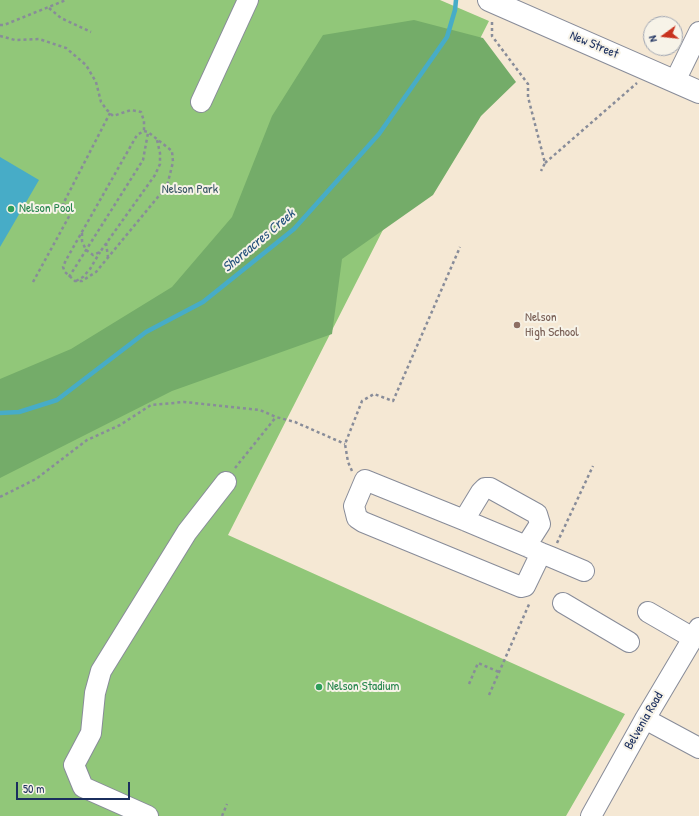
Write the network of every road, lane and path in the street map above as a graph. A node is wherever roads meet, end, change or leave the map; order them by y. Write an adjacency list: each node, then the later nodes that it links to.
1 (66, 0): 4 (path)
2 (248, 0): 12 (street)
3 (490, 1): 9 (main road, New Street); 17 (path)
4 (49, 8): 5 (path); 6 (path)
5 (0, 25)
6 (91, 32)
7 (699, 32): 10 (street)
8 (0, 36): 13 (path)
9 (651, 70): 10 (main road, New Street); 17 (path)
10 (675, 81): 11 (main road, New Street)
11 (699, 92)
12 (201, 102)
13 (110, 113): 14 (path); 26 (path)
14 (144, 132): 15 (path); 19 (path)
15 (148, 132): 16 (path); 22 (path)
16 (157, 139): 20 (path); 24 (path)
17 (545, 163): 18 (path)
18 (541, 171)
19 (82, 232): 22 (path); 25 (path)
20 (106, 243): 23 (path); 24 (path)
21 (460, 247): 29 (path)
22 (86, 250): 23 (path); 25 (path)
23 (100, 252): 27 (path)
24 (108, 258): 27 (path)
25 (69, 277): 27 (path)
26 (33, 282)
27 (76, 282)
28 (276, 417): 29 (path); 31 (path); 32 (path)
29 (345, 444): 30 (path)
30 (365, 480): 33 (street); 34 (street)
31 (226, 482): 45 (street)
32 (0, 497)
33 (464, 520): 34 (street); 34 (street)
34 (534, 550): 35 (street)
35 (584, 571)
36 (563, 603): 39 (street)
37 (648, 612): 38 (street)
38 (696, 633): 42 (street, Belvenia Road)
39 (629, 642)
40 (499, 672): 41 (path)
41 (469, 684)
42 (645, 719): 43 (street); 47 (street, Belvenia Road)
43 (699, 748)
44 (227, 804): 46 (path)
45 (148, 816)
46 (222, 816)
47 (591, 816)

